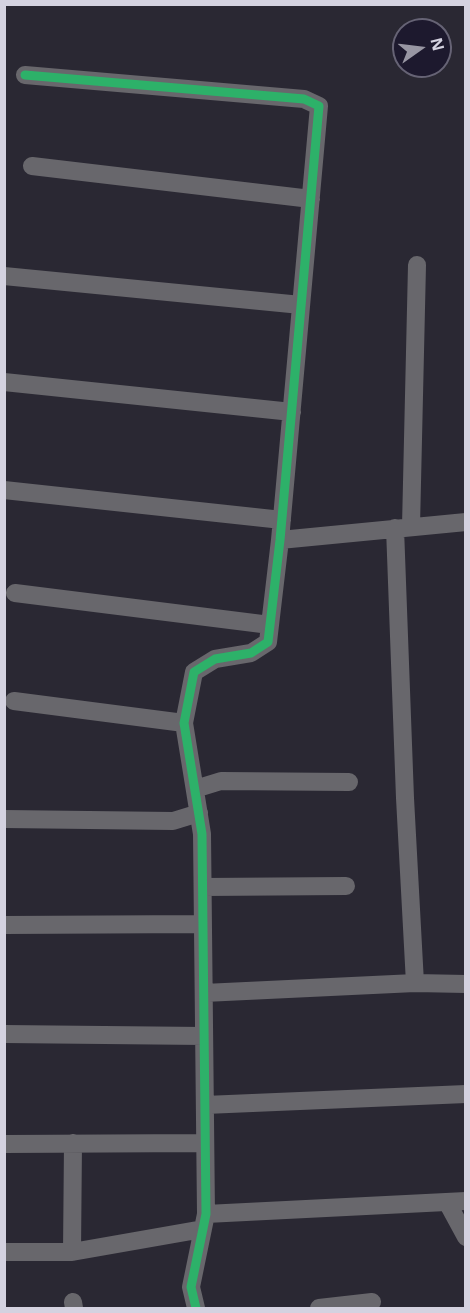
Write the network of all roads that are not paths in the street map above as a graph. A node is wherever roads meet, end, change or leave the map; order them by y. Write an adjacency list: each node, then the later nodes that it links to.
1 (25, 75): 3 (street)
2 (32, 166): 3 (street)
3 (311, 199): 6 (street)
4 (417, 265): 12 (street)
5 (4, 276): 6 (street)
6 (301, 305): 8 (street)
7 (4, 382): 8 (street)
8 (292, 412): 10 (street)
9 (4, 490): 10 (street)
10 (282, 520): 13 (street)
11 (465, 522): 12 (street)
12 (403, 527): 13 (street); 26 (street)
13 (280, 540): 15 (street)
14 (15, 593): 15 (street)
15 (270, 625): 17 (street)
16 (14, 700): 17 (street)
17 (184, 723): 19 (street)
18 (349, 782): 19 (street)
19 (195, 789): 20 (street)
20 (199, 813): 21 (street); 23 (street)
21 (4, 819)
22 (346, 886): 23 (street)
23 (203, 887): 24 (street)
24 (203, 924): 25 (street); 28 (street)
25 (4, 925)
26 (415, 983): 27 (street); 28 (street)
27 (465, 984)
28 (204, 993): 30 (street)
29 (4, 1034): 30 (street)
30 (204, 1036): 32 (street)
31 (465, 1094): 32 (street)
32 (205, 1105): 34 (street)
33 (73, 1143): 34 (street); 35 (street); 40 (street)
34 (205, 1143): 37 (street)
35 (4, 1144)
36 (456, 1201): 37 (street); 38 (street)
37 (204, 1221): 40 (street); 42 (street)
38 (465, 1237)
39 (4, 1252): 40 (street)
40 (72, 1252)
41 (372, 1302): 43 (street)
42 (196, 1308)
43 (319, 1308)

